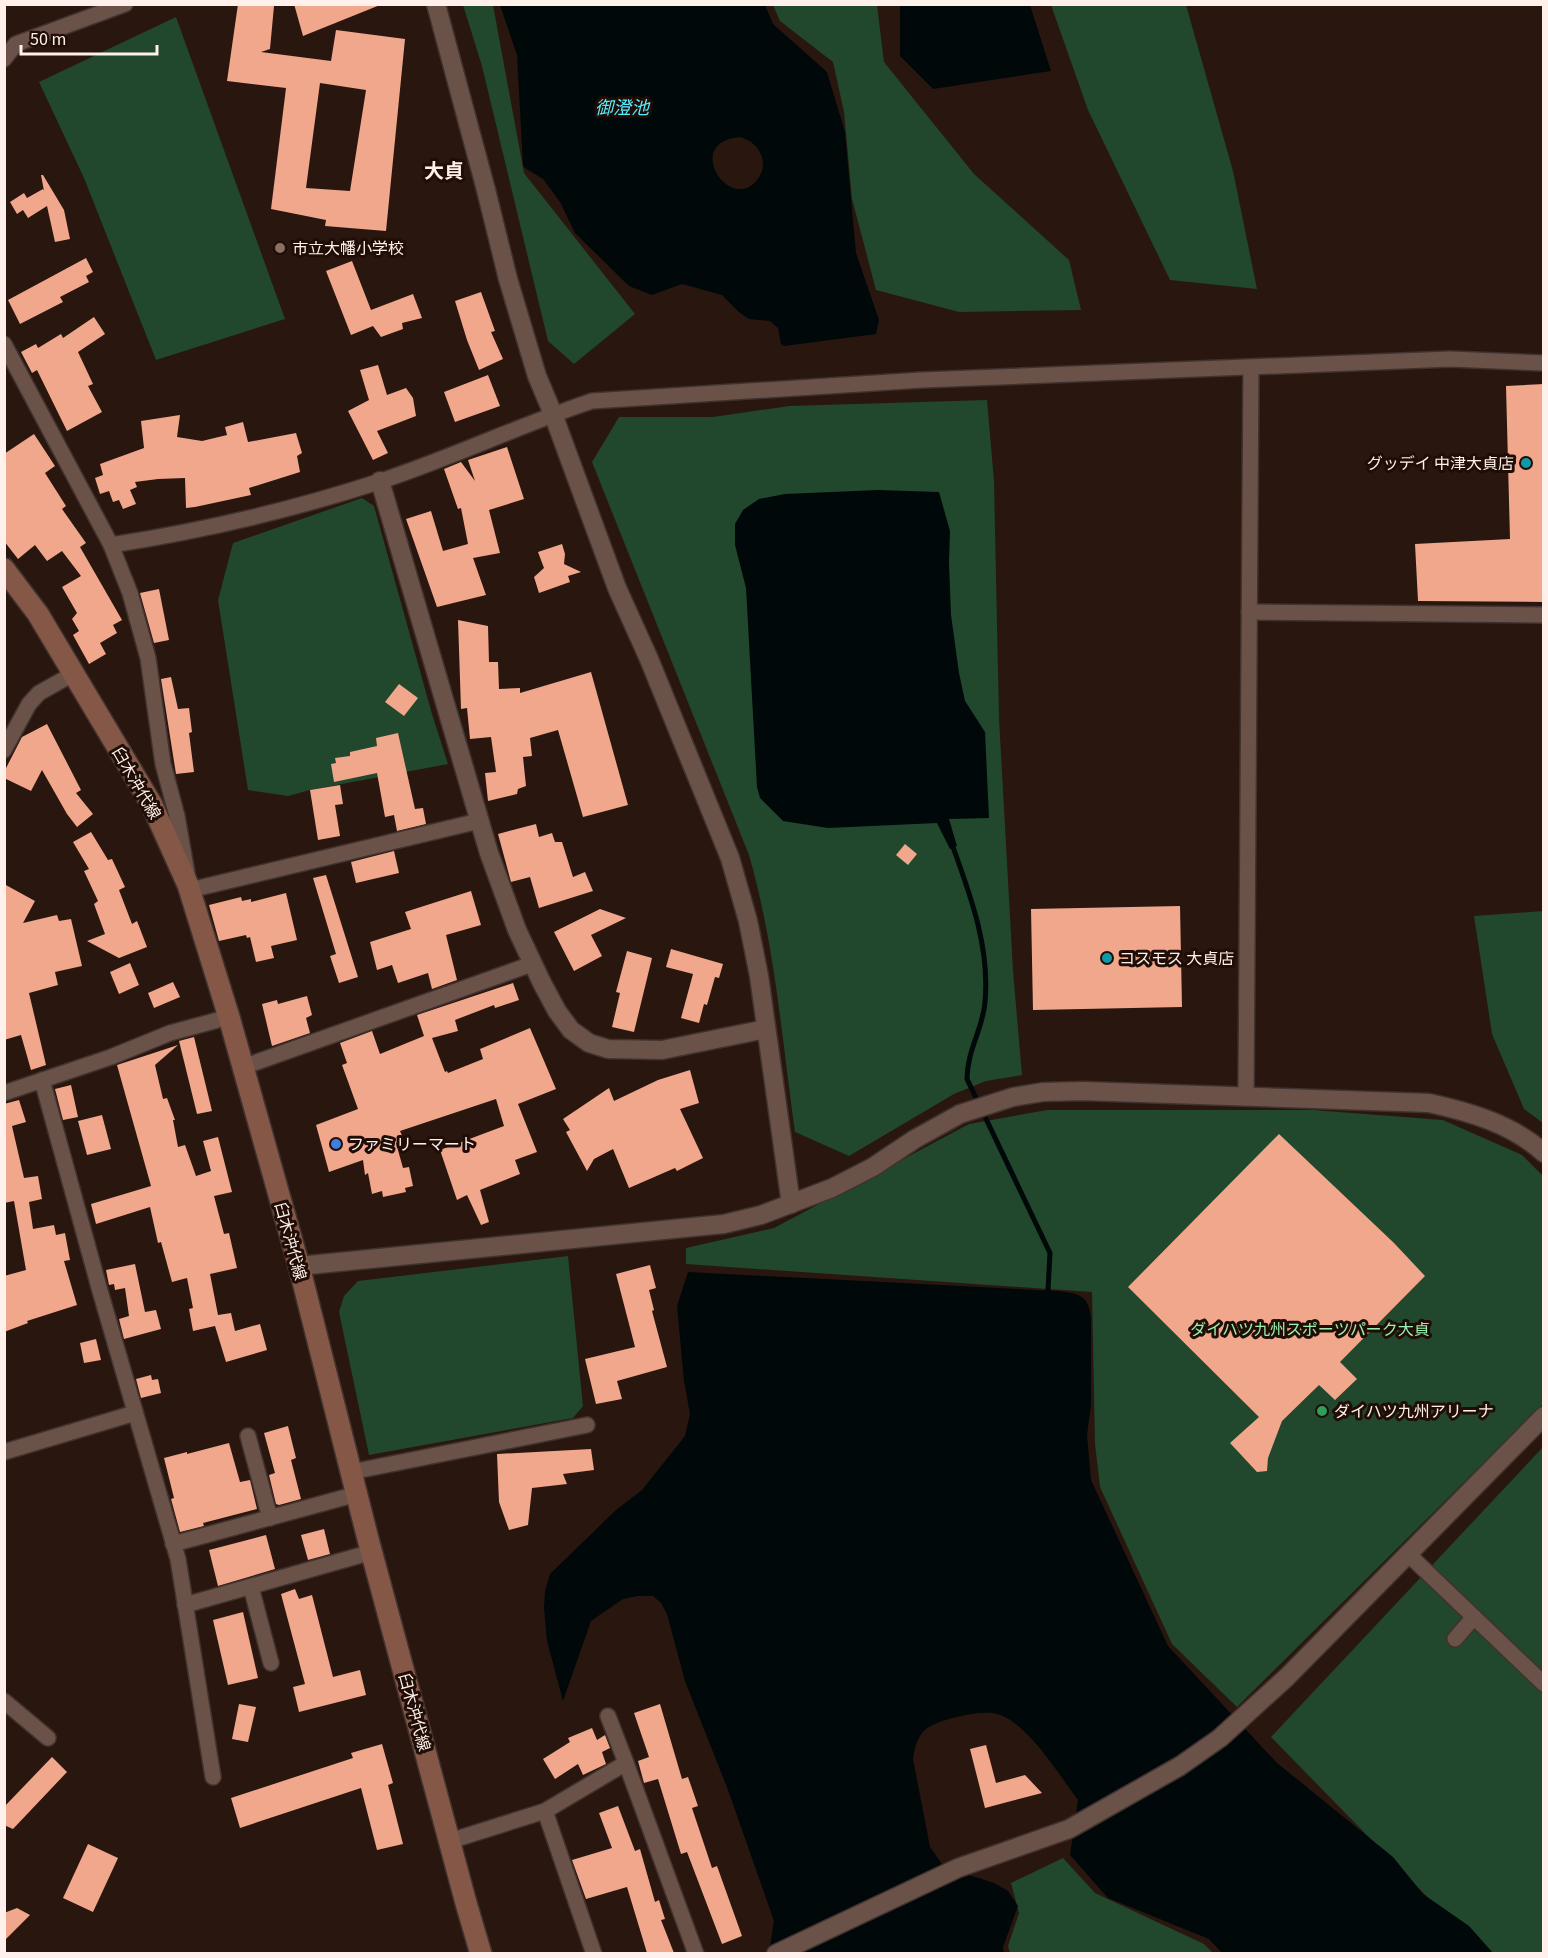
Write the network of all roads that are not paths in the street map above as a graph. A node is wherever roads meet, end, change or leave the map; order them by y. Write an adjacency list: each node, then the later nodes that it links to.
1 (125, 4): 3 (street)
2 (436, 4): 7 (street)
3 (4, 58)
4 (4, 344): 9 (street)
5 (1544, 363): 6 (street)
6 (1251, 367): 7 (street); 11 (street)
7 (553, 414): 8 (street); 19 (street)
8 (380, 481): 9 (street); 15 (street)
9 (111, 545): 16 (street)
10 (4, 569): 13 (main road, 臼木沖代線)
11 (1249, 612): 12 (street); 23 (street)
12 (1544, 615)
13 (73, 674): 14 (street); 16 (main road, 臼木沖代線)
14 (4, 750)
15 (479, 821): 16 (street); 17 (street)
16 (190, 890): 18 (main road, 臼木沖代線)
17 (532, 964): 19 (street); 20 (street)
18 (229, 1017): 20 (main road, 臼木沖代線); 21 (street)
19 (766, 1029): 25 (street)
20 (243, 1067): 26 (main road, 臼木沖代線)
21 (42, 1080): 22 (street); 27 (street)
22 (4, 1093)
23 (1246, 1096): 24 (street); 25 (street)
24 (1544, 1152)
25 (791, 1204): 26 (street)
26 (298, 1266): 32 (main road, 臼木沖代線)
27 (135, 1413): 31 (street); 35 (street)
28 (1544, 1416): 37 (street)
29 (586, 1425): 32 (street)
30 (248, 1436): 34 (street)
31 (4, 1452)
32 (351, 1472): 33 (main road, 臼木沖代線)
33 (357, 1494): 34 (street); 36 (main road, 臼木沖代線)
34 (270, 1518): 35 (street)
35 (173, 1544): 39 (street)
36 (372, 1552): 38 (street); 50 (main road, 臼木沖代線)
37 (1407, 1553): 40 (street); 54 (street)
38 (251, 1587): 39 (street); 42 (street)
39 (185, 1605): 48 (street)
40 (1474, 1617): 41 (street); 43 (street)
41 (1455, 1640)
42 (271, 1663)
43 (1544, 1684)
44 (4, 1701): 46 (street)
45 (608, 1716): 47 (street)
46 (48, 1738)
47 (626, 1763): 49 (street); 53 (street)
48 (213, 1778)
49 (545, 1811): 50 (street); 52 (street)
50 (450, 1841): 51 (main road, 臼木沖代線)
51 (481, 1953)
52 (594, 1953)
53 (696, 1953)
54 (776, 1953)

